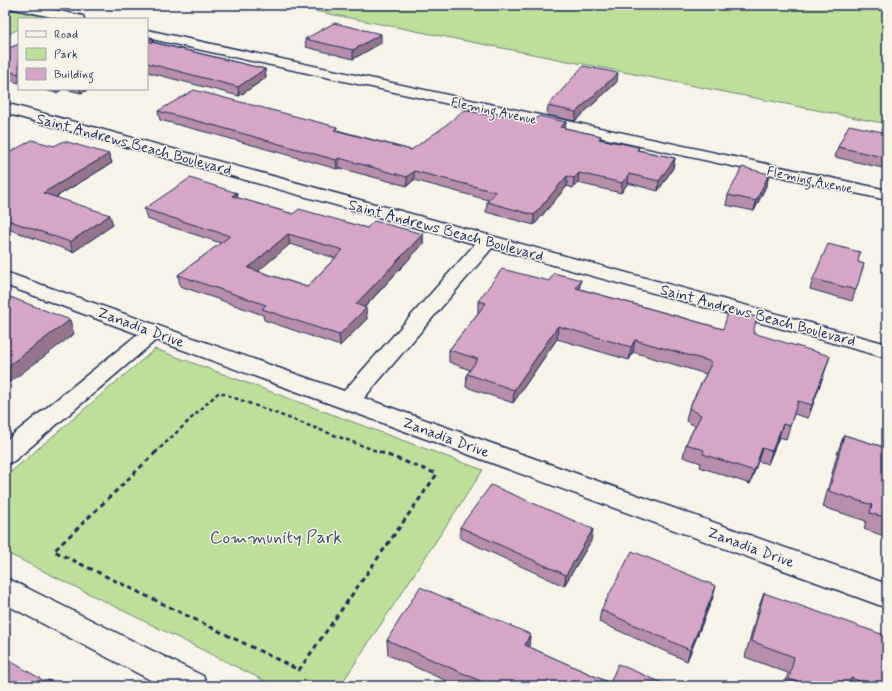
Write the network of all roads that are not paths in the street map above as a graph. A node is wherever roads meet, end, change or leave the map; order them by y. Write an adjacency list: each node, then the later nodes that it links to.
1 (14, 5): 2 (street)
2 (73, 18)
3 (148, 34): 5 (street, Fleming Avenue)
4 (5, 108): 6 (street, Saint Andrews Beach Boulevard)
5 (887, 196)
6 (488, 241): 9 (street, Saint Andrews Beach Boulevard); 10 (street)
7 (5, 278): 8 (street, Zanadia Drive)
8 (153, 332): 10 (street, Zanadia Drive); 11 (street)
9 (887, 351)
10 (348, 402): 13 (street, Zanadia Drive)
11 (5, 455)
12 (5, 590): 14 (street)
13 (887, 596)
14 (192, 686)

